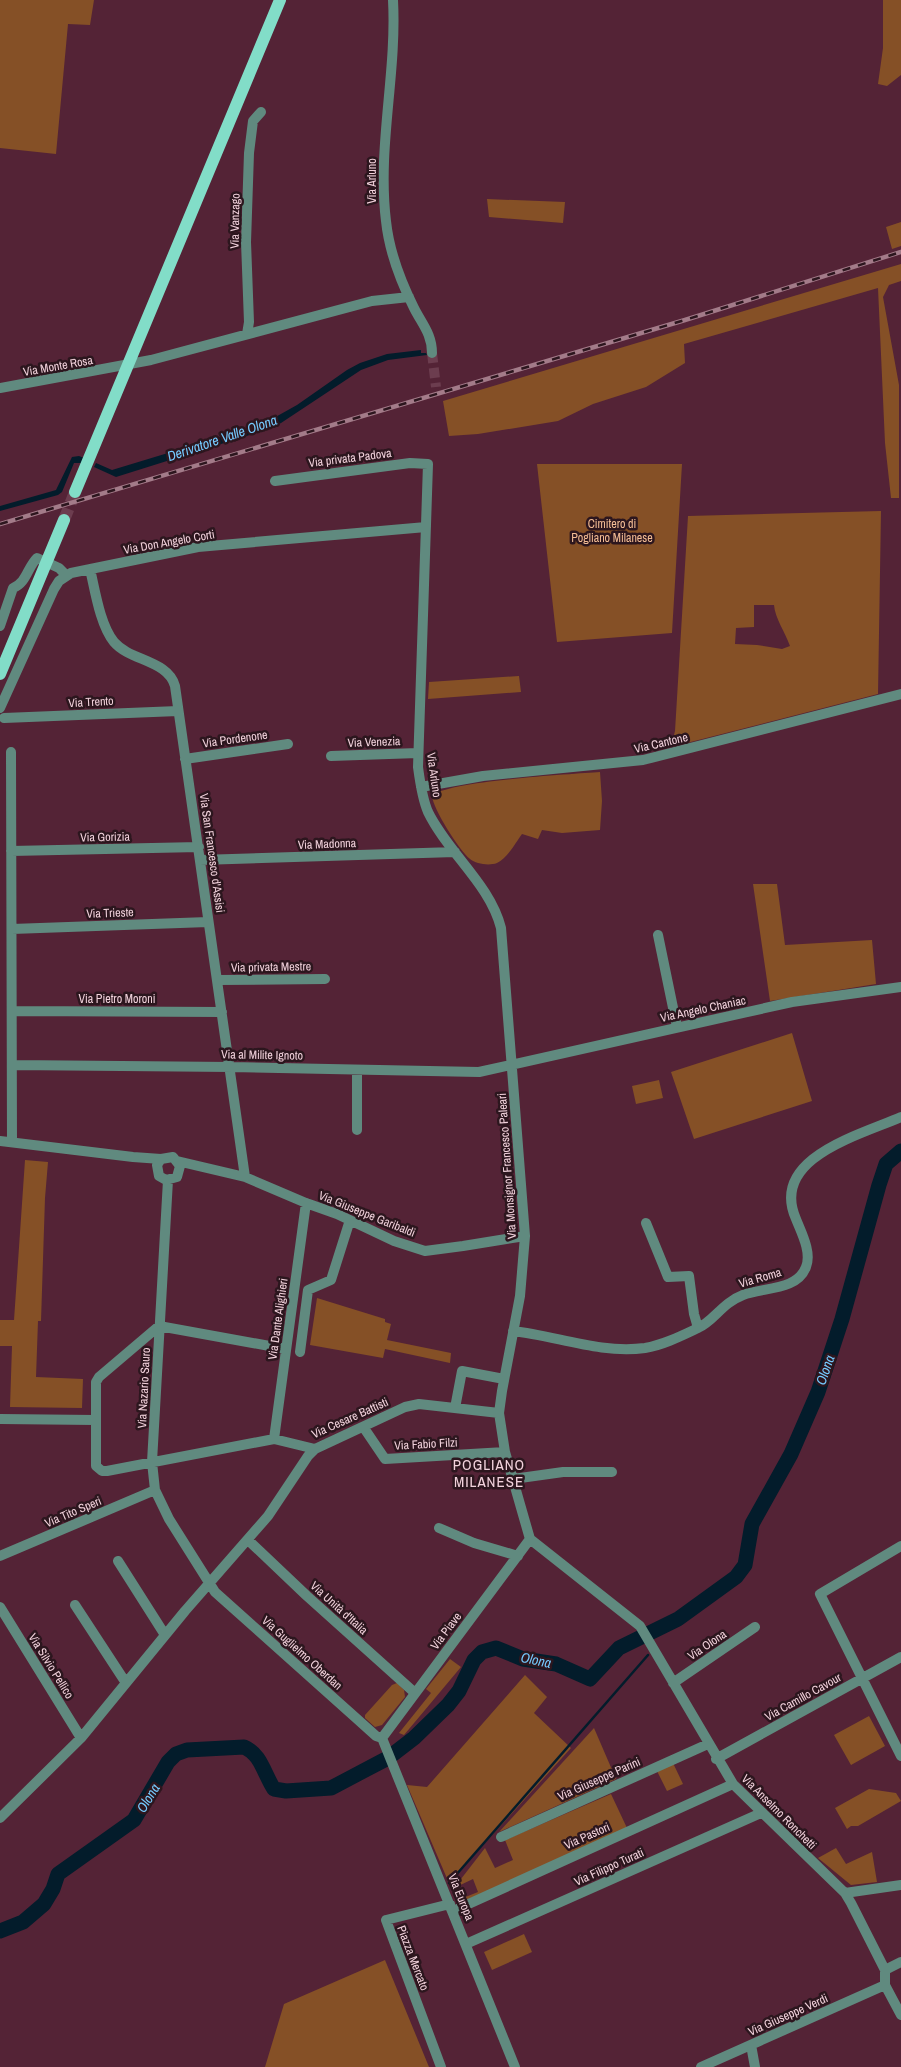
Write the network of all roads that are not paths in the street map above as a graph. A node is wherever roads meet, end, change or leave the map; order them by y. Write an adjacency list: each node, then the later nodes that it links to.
1 (280, 0): 10 (main road)
2 (393, 0): 4 (street, Via Arluno)
3 (261, 112): 5 (street, Via Vanzago)
4 (409, 297): 5 (street); 6 (street, Via Arluno)
5 (247, 334): 7 (street, Via Monte Rosa)
6 (432, 353)
7 (0, 388)
8 (428, 464): 9 (street, Via privata Padova); 12 (street, Via Arluno)
9 (275, 481)
10 (75, 492)
11 (64, 520): 16 (main road)
12 (426, 527): 13 (street, Via Don Angelo Corti); 22 (street, Via Arluno)
13 (90, 569): 14 (street, Via Don Angelo Corti); 18 (street, Via San Francesco d'Assisi)
14 (62, 572): 15 (street); 19 (street)
15 (0, 626)
16 (0, 674)
17 (901, 694): 25 (street, Via Cantone)
18 (178, 711): 19 (street, Via Trento); 24 (street, Via San Francesco d'Assisi)
19 (2, 713)
20 (288, 744): 24 (street, Via Pordenone)
21 (11, 752): 27 (street)
22 (418, 753): 23 (street, Via Venezia); 25 (street, Via Arluno)
23 (331, 756)
24 (185, 759): 26 (street, Via San Francesco d'Assisi)
25 (421, 787): 28 (street, Via Arluno)
26 (198, 847): 27 (street, Via Gorizia); 29 (street, Via San Francesco d'Assisi)
27 (11, 851): 31 (street)
28 (455, 852): 29 (street, Via Madonna); 40 (street, Via Arluno)
29 (200, 860): 30 (street, Via San Francesco d'Assisi)
30 (208, 922): 31 (street, Via Trieste); 34 (street, Via San Francesco d'Assisi)
31 (12, 930): 36 (street)
32 (658, 935): 38 (street)
33 (325, 979): 34 (street, Via privata Mestre)
34 (218, 980): 37 (street, Via San Francesco d'Assisi)
35 (901, 987): 38 (street, Via Angelo Chaniac)
36 (12, 1011): 37 (street, Via Pietro Moroni); 39 (street)
37 (222, 1012): 41 (street, Via San Francesco d'Assisi)
38 (677, 1027): 40 (street, Via Angelo Chaniac)
39 (12, 1065): 41 (street, Via al Milite Ignoto); 46 (street)
40 (512, 1066): 42 (street, Via al Milite Ignoto); 55 (street, Via Monsignor Francesco Paleari)
41 (231, 1067): 42 (street, Via al Milite Ignoto); 50 (street, Via San Francesco d'Assisi)
42 (357, 1070): 44 (street)
43 (901, 1117): 57 (street, Via Roma)
44 (357, 1130)
45 (0, 1141): 46 (street, Via Giuseppe Garibaldi)
46 (12, 1142): 48 (street, Via Giuseppe Garibaldi)
47 (177, 1161): 48 (street, Via Giuseppe Garibaldi); 49 (street, Via Giuseppe Garibaldi); 51 (street)
48 (159, 1163): 51 (street)
49 (204, 1167): 50 (street, Via Giuseppe Garibaldi); 51 (street, Via Giuseppe Garibaldi)
50 (245, 1177): 52 (street, Via Giuseppe Garibaldi)
51 (171, 1180): 56 (street, Via Nazario Sauro)
52 (306, 1203): 53 (street, Via Giuseppe Garibaldi); 59 (street, Via Dante Alighieri)
53 (350, 1220): 55 (street, Via Giuseppe Garibaldi); 60 (street)
54 (646, 1223): 57 (street)
55 (525, 1236): 58 (street, Via Monsignor Francesco Paleari)
56 (159, 1326): 59 (street); 65 (street); 70 (street, Via Nazario Sauro)
57 (698, 1328): 58 (street, Via Roma)
58 (513, 1331): 61 (street, Via Monsignor Francesco Paleari)
59 (286, 1349): 67 (street, Via Dante Alighieri)
60 (300, 1352)
61 (504, 1378): 62 (street); 63 (street, Via Monsignor Francesco Paleari)
62 (455, 1408): 63 (street, Via Cesare Battisti); 66 (street, Via Cesare Battisti)
63 (500, 1413): 69 (street, Via Monsignor Francesco Paleari)
64 (0, 1419): 65 (street)
65 (95, 1420): 70 (street, Via Cesare Battisti)
66 (364, 1428): 68 (street, Via Cesare Battisti); 69 (street, Via Fabio Filzi)
67 (274, 1439): 68 (street, Via Cesare Battisti); 70 (street, Via Cesare Battisti)
68 (315, 1449): 76 (street)
69 (505, 1452): 72 (street, Via Monsignor Francesco Paleari)
70 (152, 1462): 73 (street, Via Nazario Sauro)
71 (612, 1472): 72 (street)
72 (513, 1480): 75 (street, Via Monsignor Francesco Paleari)
73 (155, 1490): 78 (street, Via Tito Speri); 81 (street, Via Nazario Sauro)
74 (439, 1528): 79 (street)
75 (530, 1539): 79 (street, Via Piave); 89 (street, Via Anselmo Ronchetti)
76 (248, 1540): 81 (street); 90 (street, Via Unità d'Italia)
77 (901, 1546): 87 (street)
78 (0, 1556)
79 (518, 1556): 90 (street, Via Piave)
80 (118, 1560): 85 (street)
81 (209, 1582): 85 (street); 92 (street, Via Guglielmo Oberdan)
82 (75, 1605): 88 (street)
83 (0, 1607): 91 (street, Via Silvio Pellico)
84 (755, 1627): 89 (street, Via Olona)
85 (164, 1635): 88 (street)
86 (901, 1657): 87 (street, Via Camillo Cavour)
87 (862, 1679): 94 (street); 95 (street, Via Camillo Cavour)
88 (126, 1683): 91 (street)
89 (673, 1683): 93 (street, Via Anselmo Ronchetti)
90 (415, 1692): 92 (street, Via Piave)
91 (81, 1738): 98 (street)
92 (382, 1738): 102 (street, Via Europa)
93 (708, 1744): 95 (street, Via Anselmo Ronchetti); 99 (street, Via Giuseppe Parini)
94 (901, 1756)
95 (716, 1759): 96 (street, Via Anselmo Ronchetti)
96 (733, 1784): 97 (street, Via Anselmo Ronchetti); 102 (street, Via Pastori)
97 (761, 1813): 101 (street, Via Anselmo Ronchetti); 103 (street, Via Filippo Turati)
98 (0, 1818)
99 (501, 1837)
100 (901, 1885): 101 (street)
101 (845, 1893): 105 (street, Via Anselmo Ronchetti)
102 (451, 1908): 103 (street, Via Europa); 109 (street, Piazza Mercato)
103 (466, 1944): 110 (street, Via Europa)
104 (901, 1962): 105 (street)
105 (885, 1970): 106 (street, Via Anselmo Ronchetti)
106 (885, 1986): 107 (street); 108 (street, Via Giuseppe Verdi)
107 (901, 2015)
108 (751, 2045): 111 (street, Via Giuseppe Verdi); 112 (street)
109 (441, 2067)
110 (515, 2067)
111 (701, 2067)
112 (755, 2067)

